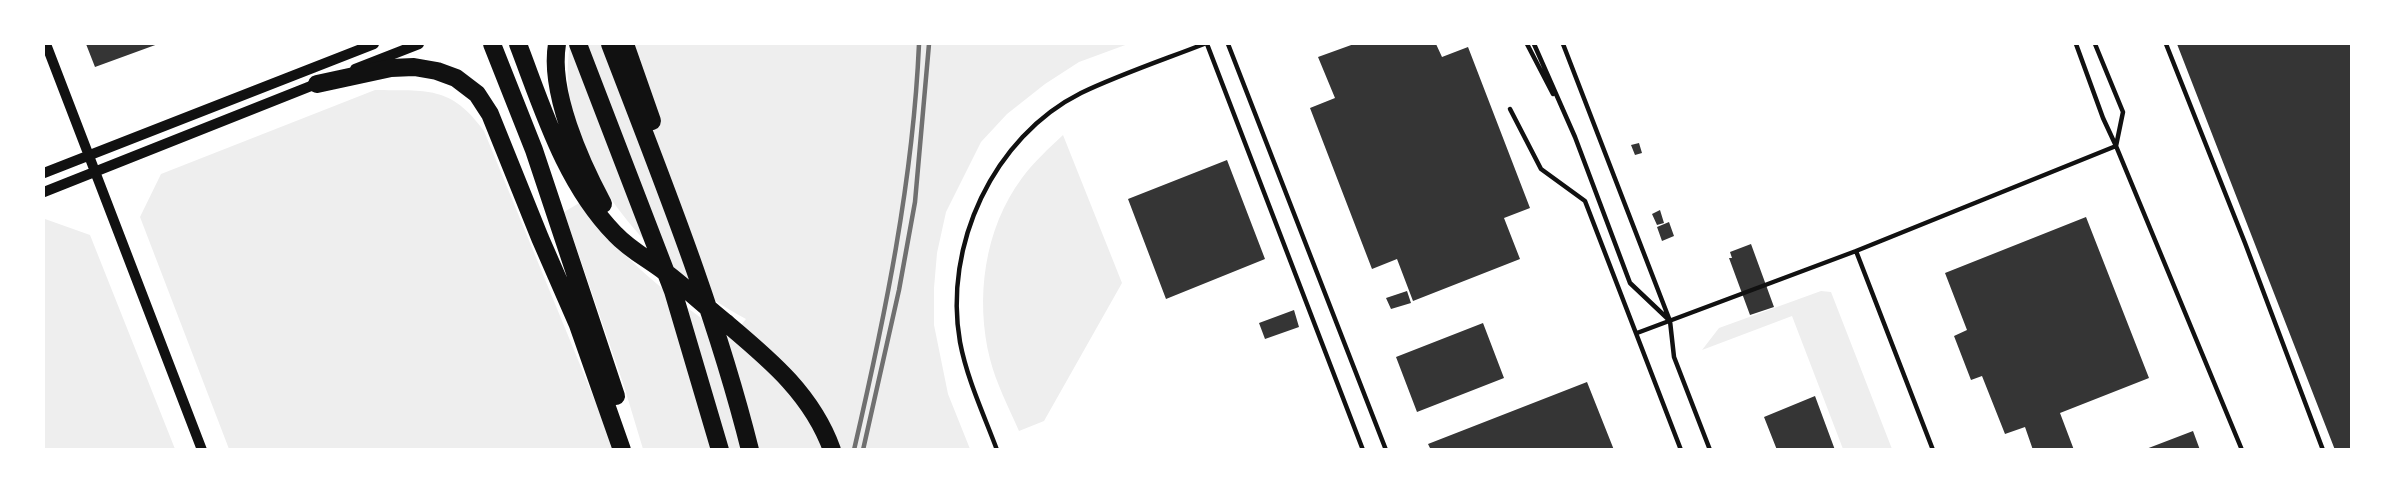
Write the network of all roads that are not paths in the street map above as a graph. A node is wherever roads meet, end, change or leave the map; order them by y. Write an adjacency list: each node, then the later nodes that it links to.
1 (46, 44): 22 (street)
2 (374, 44): 22 (street)
3 (419, 44): 18 (street)
4 (492, 44): 33 (highway)
5 (518, 44): 28 (highway)
6 (557, 44): 28 (highway)
7 (578, 44): 34 (highway)
8 (610, 44): 26 (highway)
9 (625, 44): 26 (highway)
10 (1205, 44): 37 (lane); 38 (lane)
11 (1228, 44): 39 (lane)
12 (1527, 44): 20 (lane)
13 (1534, 44): 20 (lane)
14 (1563, 44): 29 (lane)
15 (2076, 44): 21 (lane)
16 (2094, 44): 21 (lane)
17 (2166, 44): 44 (lane)
18 (317, 84): 24 (street); 32 (highway)
19 (1510, 109): 30 (lane)
20 (1575, 137): 29 (lane)
21 (2116, 146): 27 (lane); 43 (lane)
22 (88, 156): 23 (street); 24 (street)
23 (44, 173)
24 (95, 173): 25 (street); 31 (street)
25 (44, 192)
26 (682, 232): 35 (highway)
27 (1856, 250): 29 (lane); 42 (lane)
28 (664, 271): 36 (highway)
29 (1670, 321): 30 (lane); 41 (lane)
30 (1637, 333): 40 (lane)
31 (202, 450)
32 (622, 450)
33 (632, 450)
34 (720, 450)
35 (750, 450)
36 (832, 450)
37 (997, 450)
38 (1363, 450)
39 (1386, 450)
40 (1681, 450)
41 (1710, 450)
42 (1933, 450)
43 (2242, 450)
44 (2323, 450)

